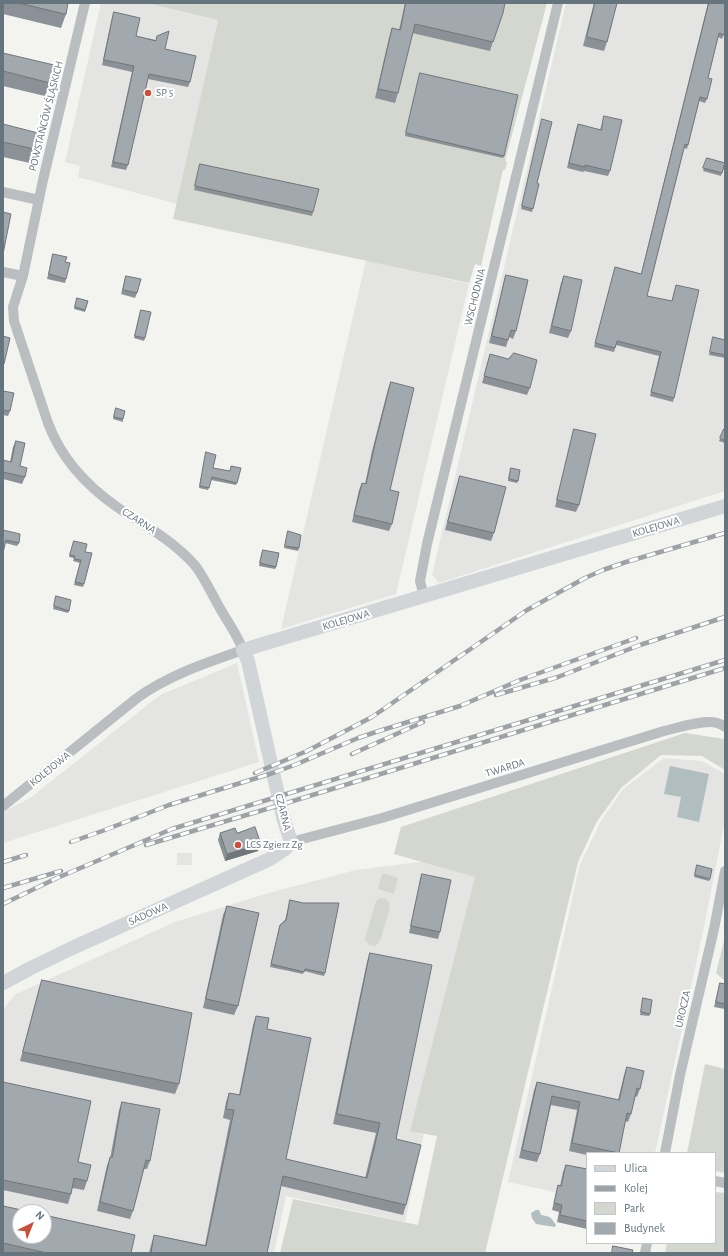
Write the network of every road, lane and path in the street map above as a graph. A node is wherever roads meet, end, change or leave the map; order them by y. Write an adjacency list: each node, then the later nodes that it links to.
1 (86, 3): 4 (street, POWSTAŃCÓW ŚLĄSKICH)
2 (558, 3): 8 (street, WSCHODNIA)
3 (3, 192): 4 (street)
4 (39, 200): 6 (street, CZARNA)
5 (3, 272): 6 (street)
6 (23, 276): 9 (street, CZARNA)
7 (725, 506): 8 (street, KOLEJOWA)
8 (424, 596): 9 (street, KOLEJOWA)
9 (243, 650): 11 (street, KOLEJOWA); 12 (street, CZARNA)
10 (724, 725): 12 (street, TWARDA)
11 (3, 806)
12 (291, 842): 14 (street, SADOWA)
13 (725, 871): 15 (street, UROCZA)
14 (3, 983)
15 (665, 1152)

